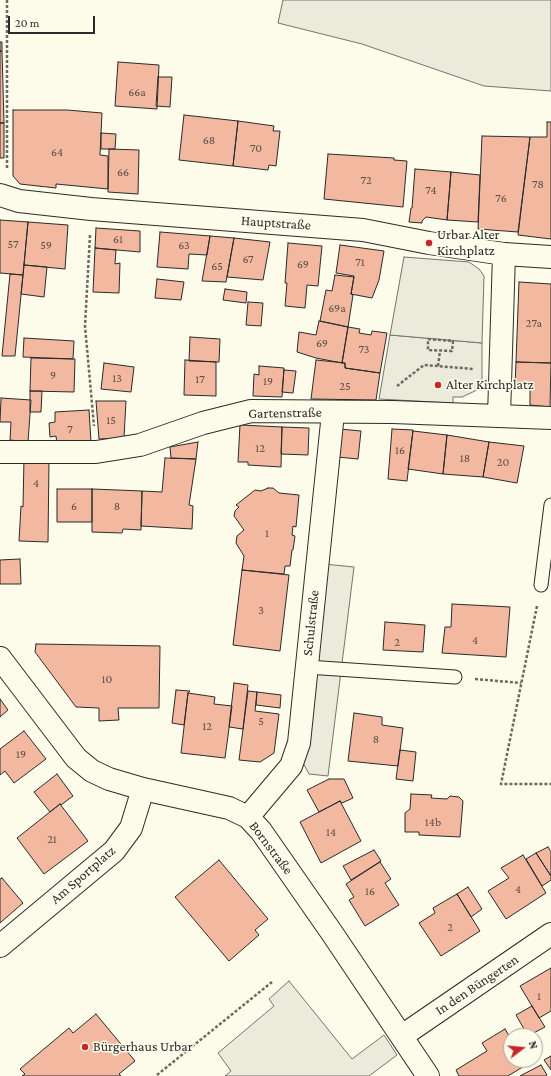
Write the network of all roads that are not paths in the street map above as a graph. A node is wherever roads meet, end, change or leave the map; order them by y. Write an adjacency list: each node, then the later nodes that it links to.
1 (2, 198): 2 (street, Hauptstraße)
2 (504, 254): 3 (street, Hauptstraße); 5 (street)
3 (551, 257)
4 (333, 413): 5 (street, Gartenstraße); 7 (street, Gartenstraße); 11 (street, Schulstraße)
5 (499, 416): 6 (street, Gartenstraße)
6 (551, 418)
7 (0, 452)
8 (551, 505): 9 (lane)
9 (541, 585)
10 (0, 658): 13 (street, Bornstraße)
11 (307, 667): 12 (lane); 14 (street, Schulstraße)
12 (455, 677)
13 (143, 789): 14 (street, Bornstraße); 16 (street, Am Sportplatz)
14 (248, 817): 17 (street, Bornstraße)
15 (551, 934): 17 (street, In den Büngerten)
16 (0, 946)
17 (402, 1036): 18 (street, Bornstraße)
18 (428, 1076)

